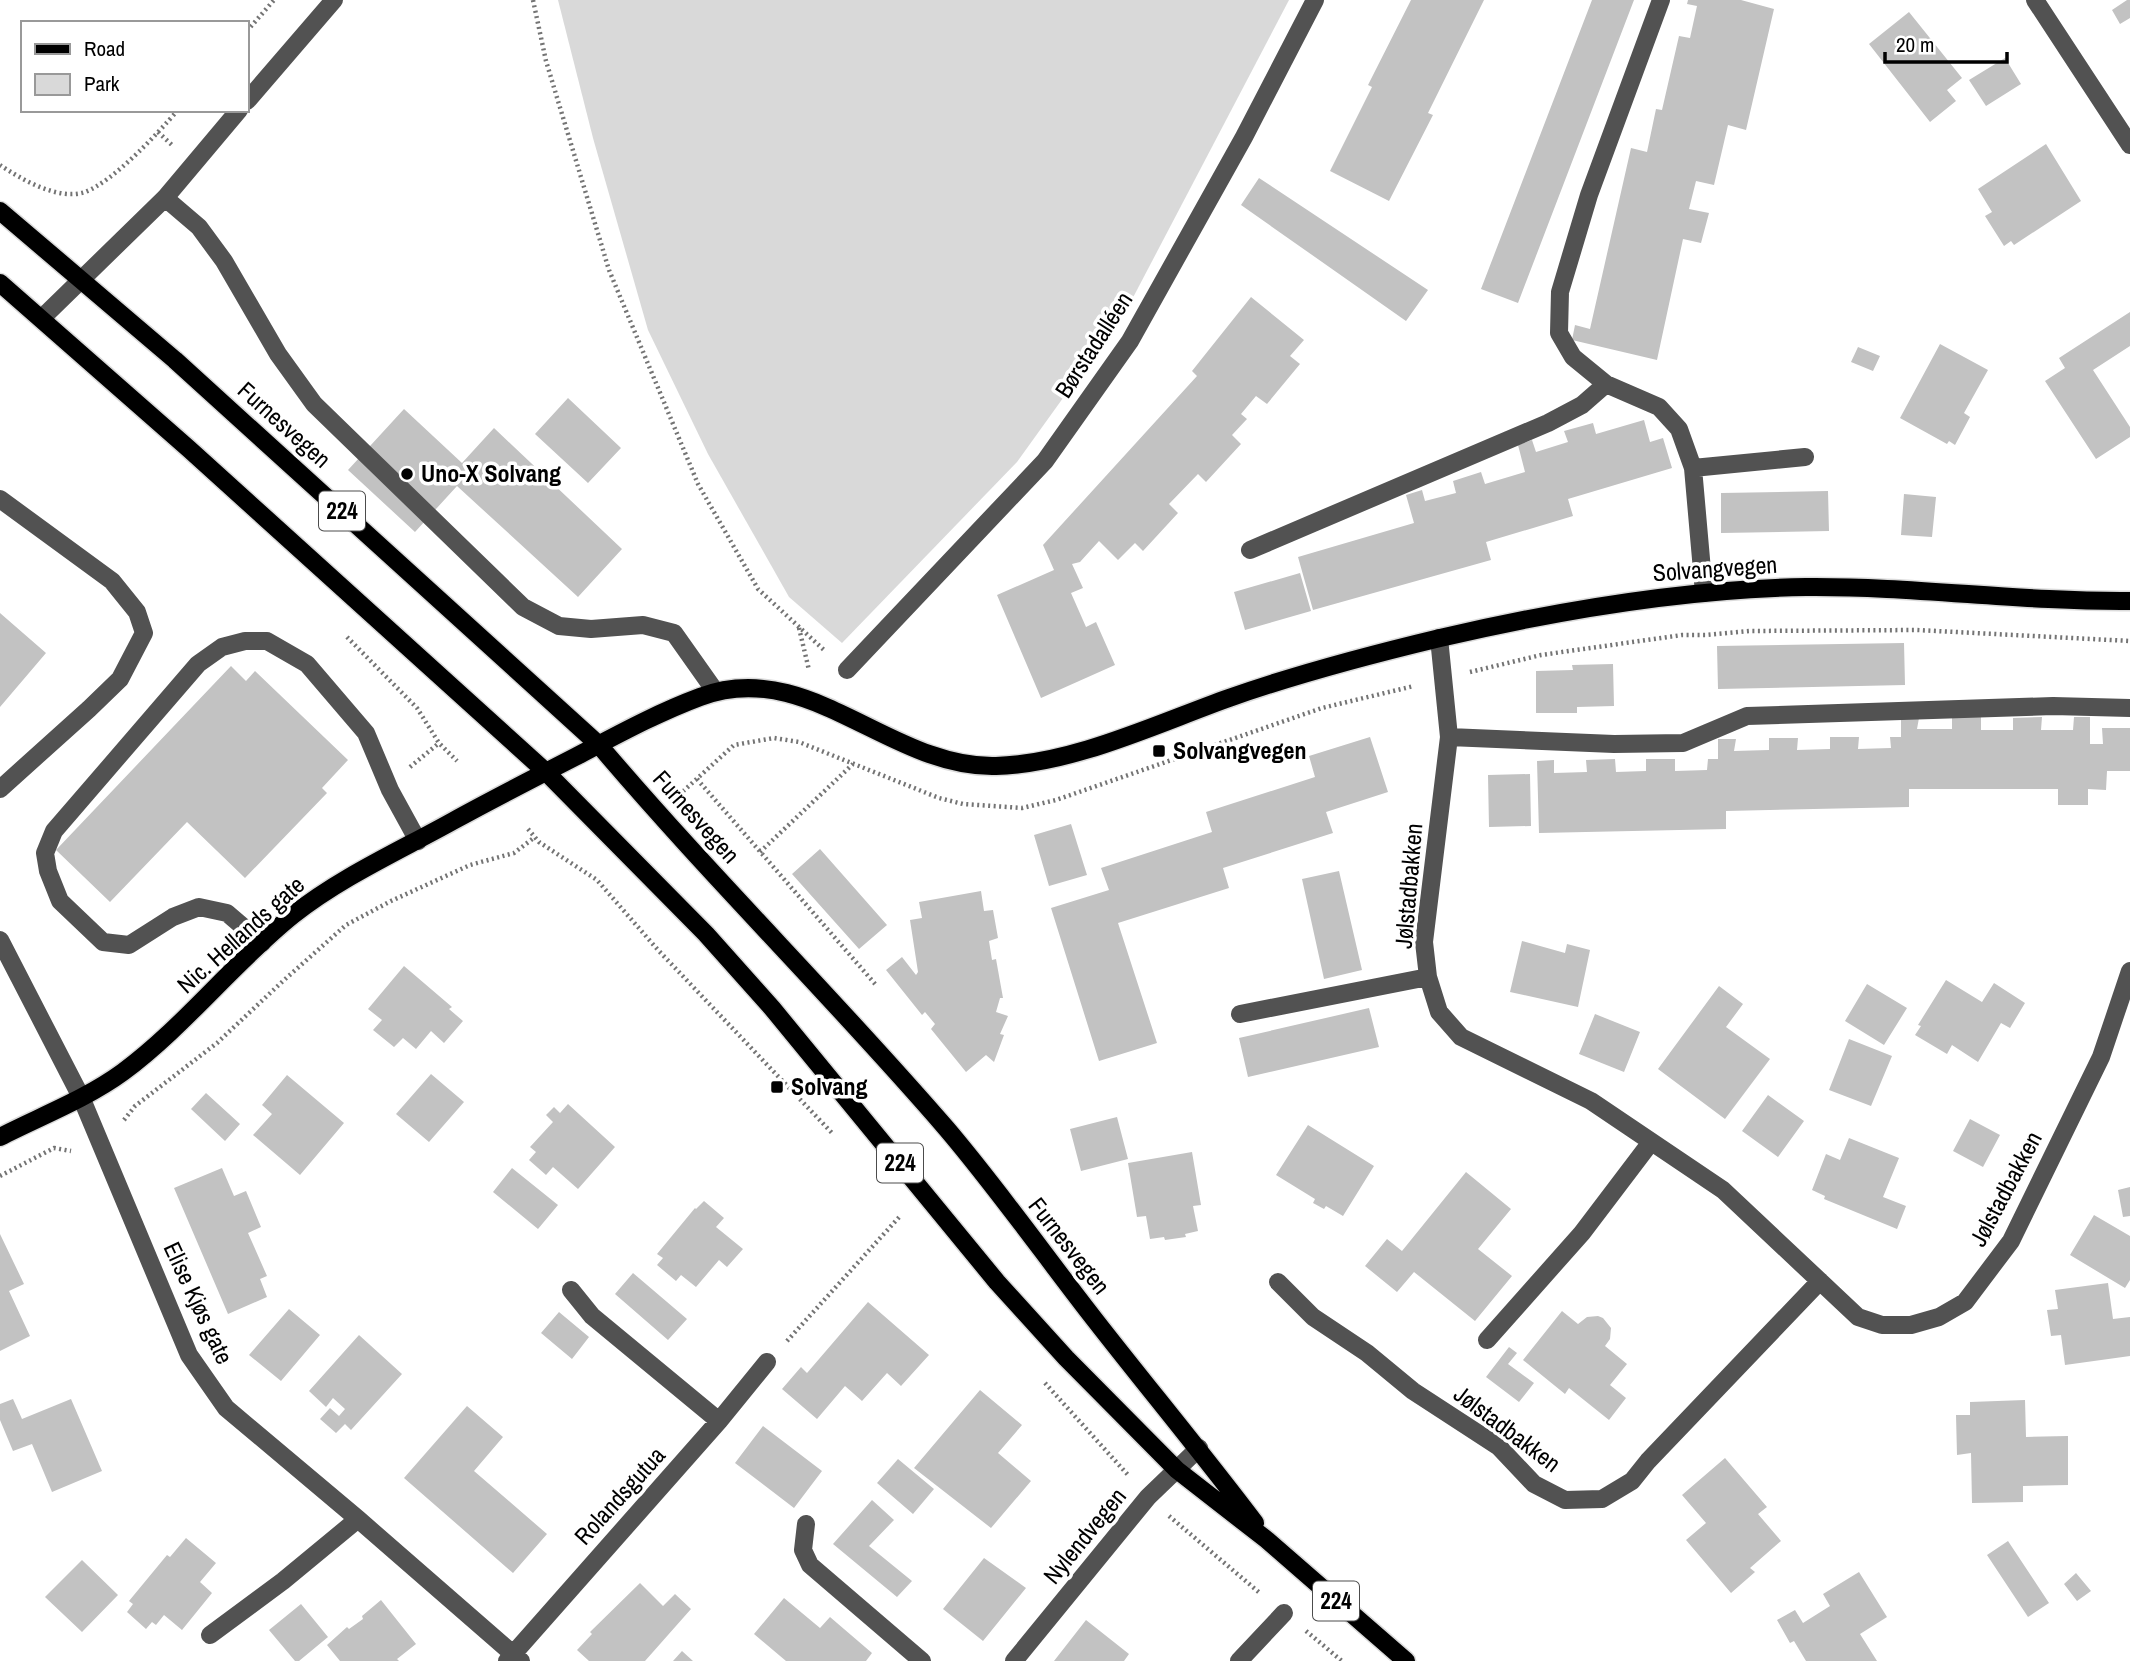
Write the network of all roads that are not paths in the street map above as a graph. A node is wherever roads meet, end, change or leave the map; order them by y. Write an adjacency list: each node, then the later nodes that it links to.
1 (334, 0): 5 (street)
2 (1315, 0): 21 (street, Børstadalléen)
3 (1661, 0): 13 (street)
4 (2035, 0): 7 (street)
5 (248, 100)
6 (237, 112): 8 (street)
7 (2130, 145)
8 (164, 198): 10 (street); 22 (street)
9 (0, 211): 10 (main road, Furnesvegen / 224)
10 (83, 281): 12 (street); 25 (main road, Furnesvegen / 224)
11 (0, 283): 12 (main road, Furnesvegen / 224)
12 (42, 318): 26 (main road, Furnesvegen / 224)
13 (1606, 384): 15 (street); 17 (street)
14 (1805, 457): 15 (street)
15 (1693, 468): 18 (street)
16 (0, 499): 27 (street)
17 (1250, 550)
18 (1704, 593): 19 (main road, Solvangvegen); 20 (main road, Solvangvegen)
19 (2130, 601)
20 (1439, 638): 22 (main road, Solvangvegen); 24 (street, Jølstadbakken)
21 (847, 670)
22 (715, 691): 25 (main road, Solvangvegen)
23 (2130, 708): 24 (street)
24 (1449, 737): 32 (street, Jølstadbakken)
25 (598, 745): 26 (main road, Nic. Hellands gate); 43 (main road, Furnesvegen / 224)
26 (546, 772): 28 (main road, Nic. Hellands gate); 44 (main road, Furnesvegen / 224)
27 (0, 789)
28 (418, 841): 30 (main road, Nic. Hellands gate); 30 (street)
29 (0, 940): 34 (street, Elise Kjøs gate)
30 (262, 943): 34 (main road, Nic. Hellands gate)
31 (2130, 971): 37 (street, Jølstadbakken)
32 (1428, 977): 33 (street); 36 (street, Jølstadbakken)
33 (1240, 1014)
34 (81, 1097): 35 (main road, Nic. Hellands gate); 45 (street, Elise Kjøs gate)
35 (0, 1137)
36 (1651, 1142): 37 (street, Jølstadbakken); 40 (street)
37 (1820, 1281): 38 (street, Jølstadbakken)
38 (1278, 1282)
39 (571, 1290): 42 (street)
40 (1487, 1340)
41 (767, 1362): 42 (street, Rolandsgutua)
42 (719, 1422): 50 (street, Rolandsgutua)
43 (1199, 1448): 44 (street, Nylendvegen); 47 (main road, Furnesvegen / 224)
44 (1177, 1470): 47 (main road, Furnesvegen / 224); 52 (street, Nylendvegen)
45 (358, 1519): 49 (street); 50 (street, Elise Kjøs gate)
46 (806, 1524): 51 (street)
47 (1267, 1540): 54 (main road, Furnesvegen / 224)
48 (1284, 1613): 53 (street)
49 (211, 1635)
50 (514, 1659)
51 (922, 1661)
52 (1014, 1661)
53 (1239, 1661)
54 (1406, 1661)

